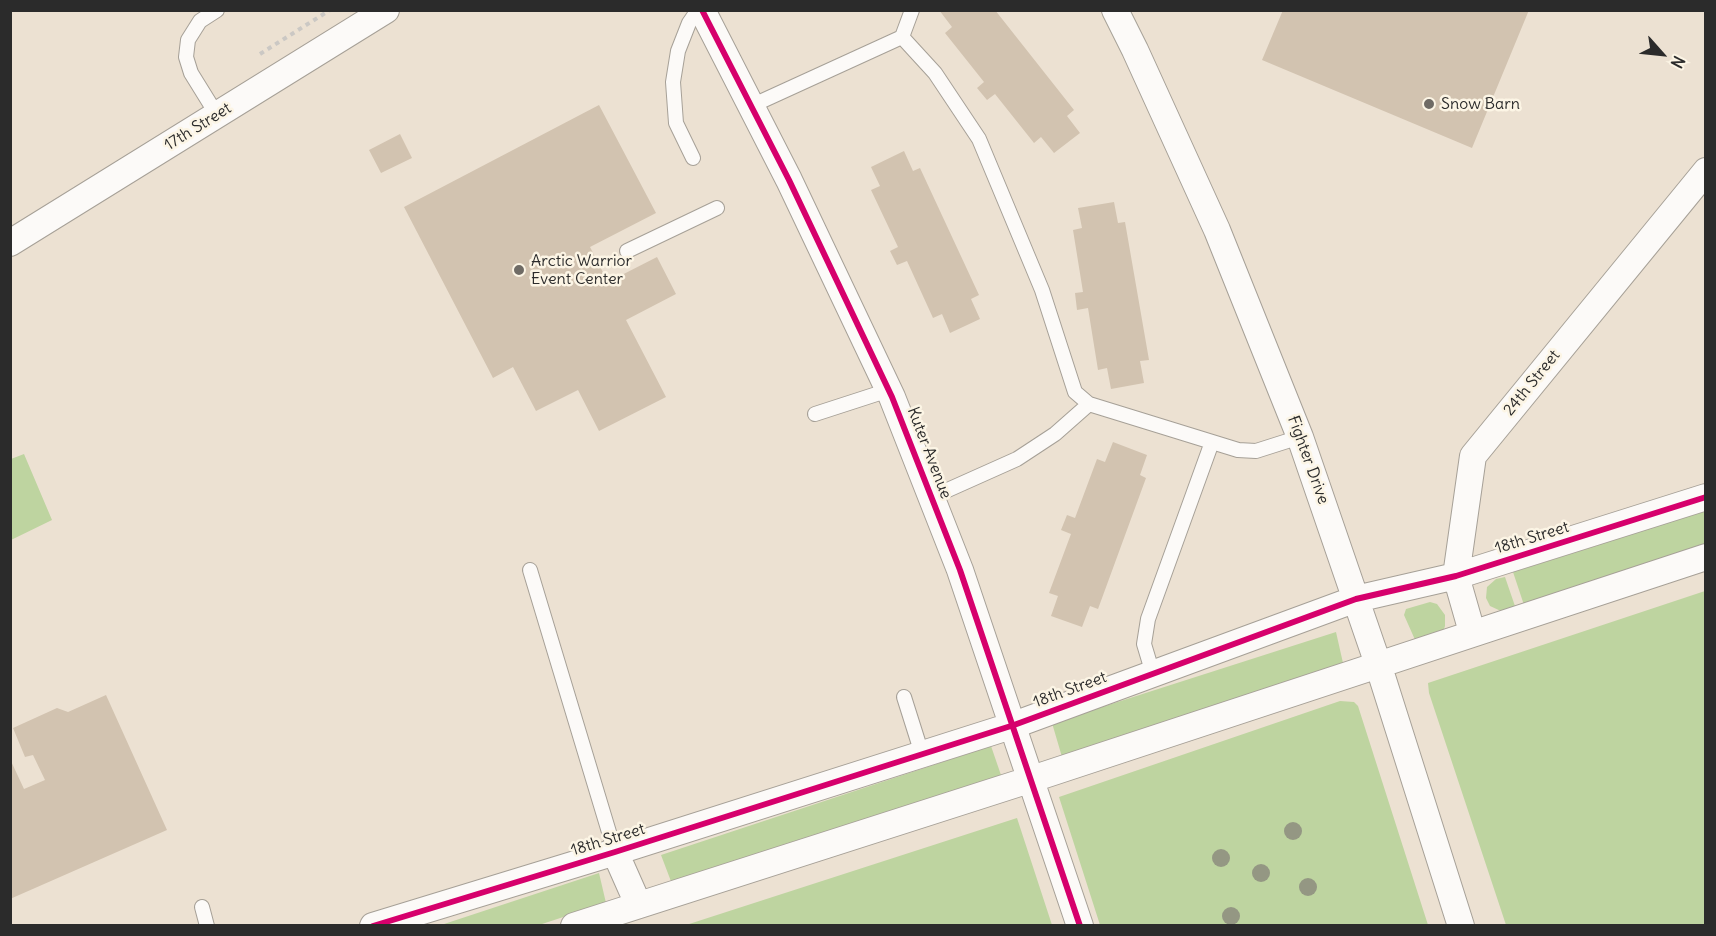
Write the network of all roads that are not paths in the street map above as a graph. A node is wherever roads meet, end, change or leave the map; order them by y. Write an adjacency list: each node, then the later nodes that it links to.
1 (217, 10): 8 (lane)
2 (386, 10): 8 (street, 17th Street)
3 (700, 10): 7 (street, Kuter Avenue); 9 (lane)
4 (912, 10): 6 (lane)
5 (1115, 10): 17 (street, Fighter Drive)
6 (902, 37): 7 (lane); 15 (lane)
7 (751, 106): 14 (street, Kuter Avenue)
8 (217, 115): 12 (street, 17th Street)
9 (693, 158)
10 (1706, 171): 23 (street, 24th Street)
11 (717, 208): 13 (lane)
12 (10, 243)
13 (627, 250)
14 (889, 390): 16 (lane); 19 (street, Kuter Avenue)
15 (1089, 404): 18 (lane); 19 (lane)
16 (815, 414)
17 (1300, 437): 18 (lane); 24 (street, Fighter Drive)
18 (1212, 442): 27 (lane)
19 (932, 497): 29 (street, Kuter Avenue)
20 (1706, 497): 23 (street, 18th Street)
21 (1706, 557): 25 (street)
22 (530, 570): 32 (lane)
23 (1456, 576): 24 (street, 18th Street); 25 (street, 24th Street)
24 (1356, 599): 26 (street, Fighter Drive); 27 (street, 18th Street)
25 (1472, 632): 26 (street)
26 (1378, 664): 31 (street); 39 (street, Fighter Drive)
27 (1153, 674): 29 (street, 18th Street)
28 (904, 697): 30 (lane)
29 (1014, 725): 30 (street, 18th Street); 31 (street, Kuter Avenue)
30 (922, 754): 32 (street, 18th Street)
31 (1032, 780): 33 (street); 38 (street, Kuter Avenue)
32 (615, 852): 33 (street); 36 (street, 18th Street)
33 (638, 904): 37 (street)
34 (202, 907): 35 (lane)
35 (207, 926)
36 (373, 926)
37 (574, 926)
38 (1080, 926)
39 (1461, 926)

